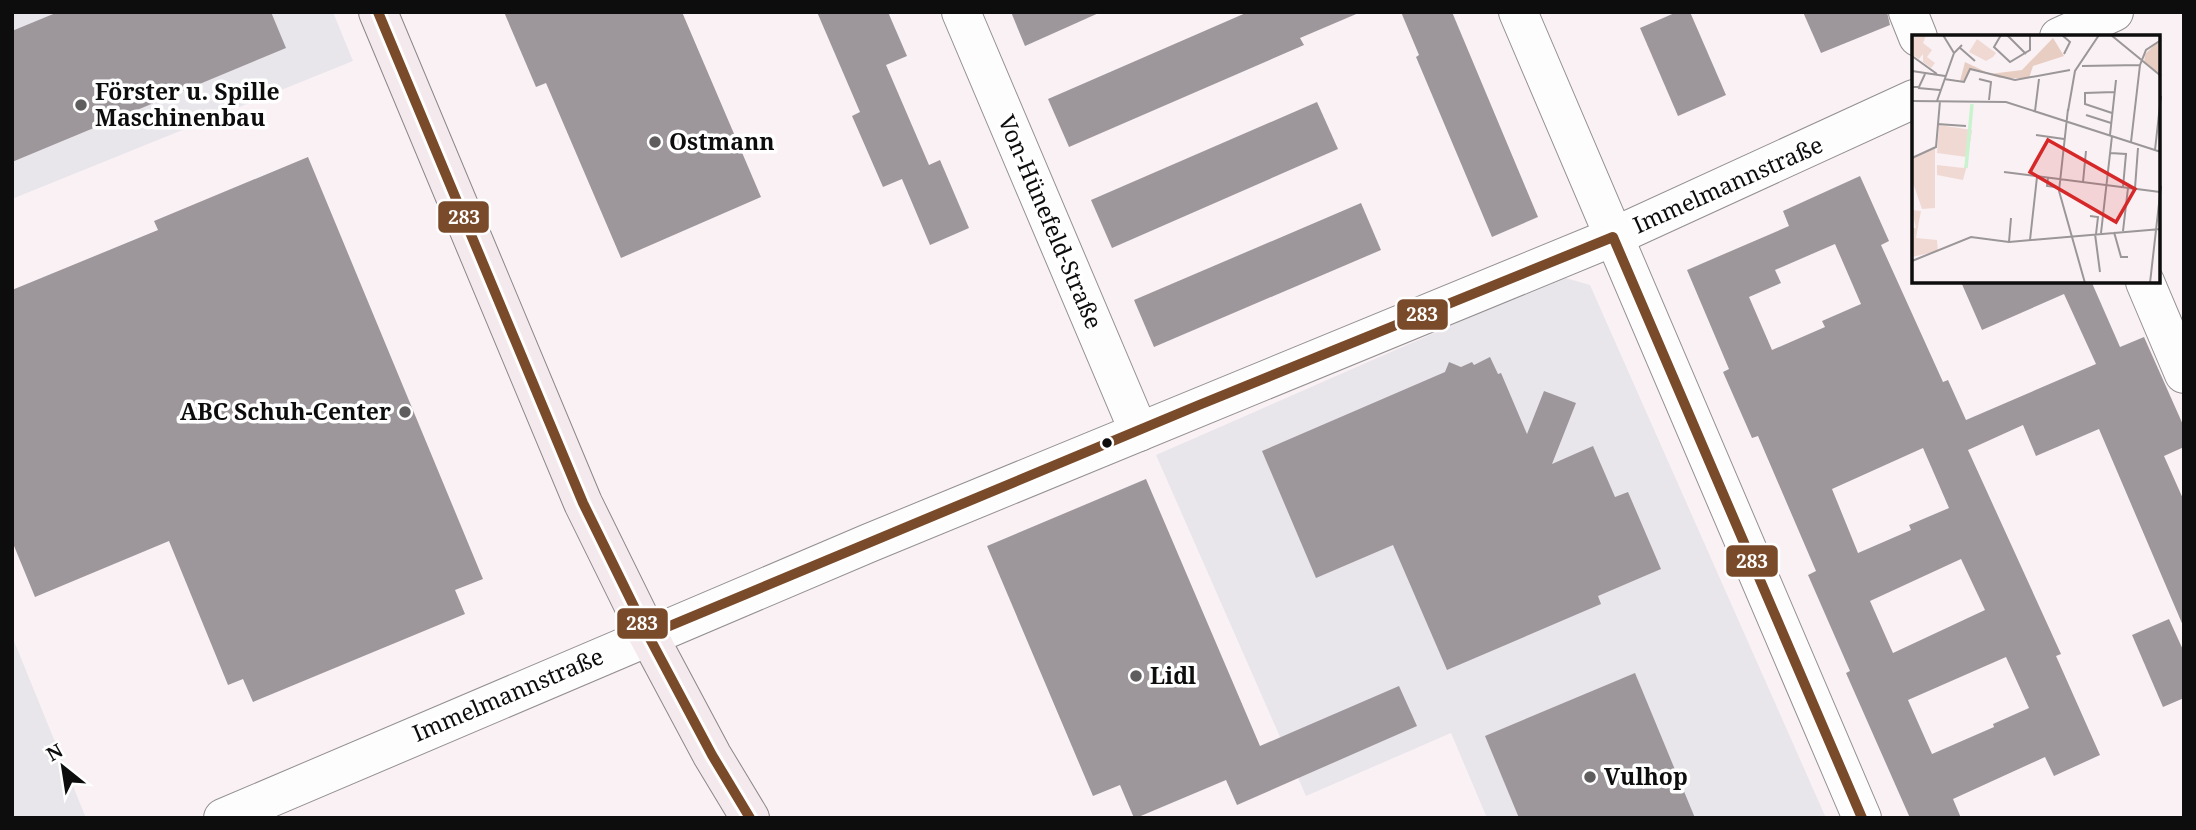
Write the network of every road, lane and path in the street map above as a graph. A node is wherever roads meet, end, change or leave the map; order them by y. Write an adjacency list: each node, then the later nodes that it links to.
1 (378, 12): 13 (main road)
2 (961, 12): 12 (street, Von-Hünefeld-Straße)
3 (1518, 12): 9 (street)
4 (1908, 12): 6 (street)
5 (2114, 12): 7 (street)
6 (1918, 35)
7 (2063, 35)
8 (1912, 100): 9 (street, Immelmannstraße)
9 (1613, 237): 12 (street, Immelmannstraße); 16 (street)
10 (2146, 284): 11 (street)
11 (2184, 374)
12 (1139, 432): 13 (street, Immelmannstraße)
13 (648, 635): 14 (street, Immelmannstraße); 15 (main road)
14 (223, 818)
15 (750, 818)
16 (1862, 818)

